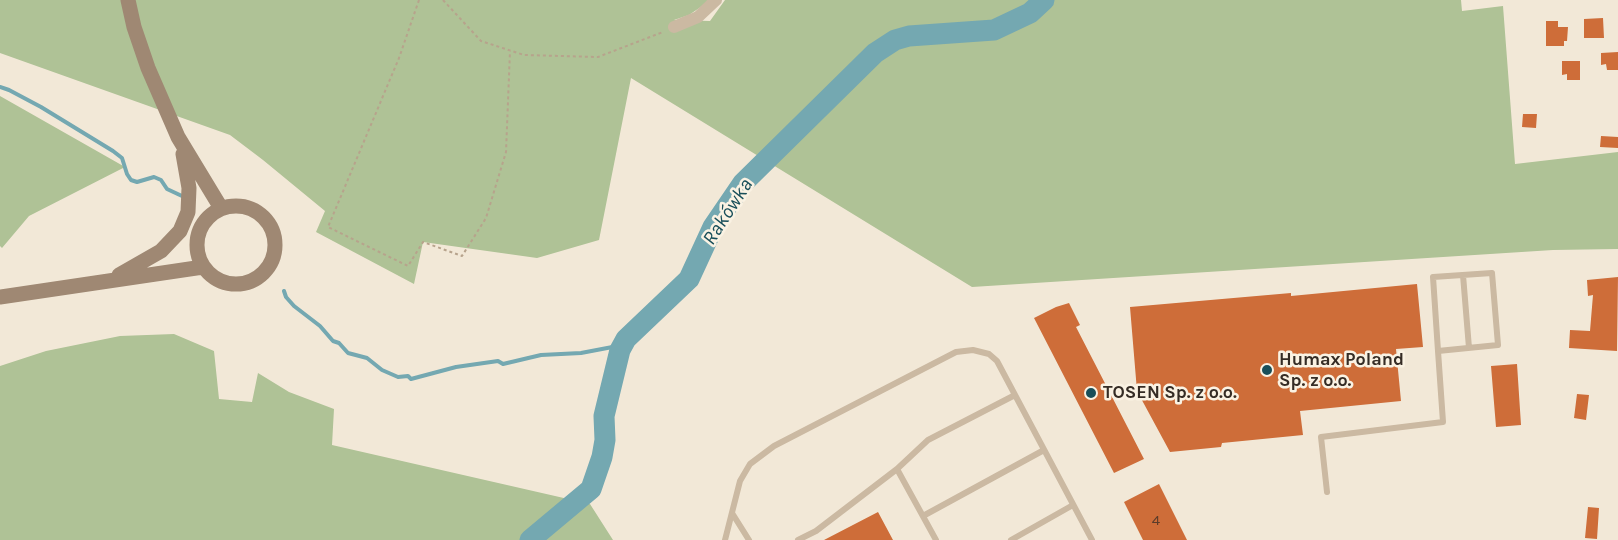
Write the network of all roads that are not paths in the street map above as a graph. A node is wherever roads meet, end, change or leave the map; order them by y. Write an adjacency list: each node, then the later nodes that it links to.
1 (128, 0): 4 (main road)
2 (716, 0): 3 (street)
3 (674, 27)
4 (178, 137): 5 (main road); 8 (main road)
5 (221, 208): 6 (main road); 6 (main road)
6 (204, 267): 8 (main road)
7 (1463, 275): 10 (lane); 10 (lane); 11 (lane)
8 (107, 281): 9 (main road)
9 (0, 297)
10 (1469, 348): 11 (lane)
11 (1438, 351): 15 (lane)
12 (1015, 395): 13 (lane); 14 (lane); 17 (lane)
13 (1044, 450): 16 (lane); 18 (lane)
14 (897, 469): 18 (lane); 21 (lane)
15 (1326, 492)
16 (1073, 505): 23 (lane); 24 (lane)
17 (732, 512): 19 (lane); 20 (lane)
18 (923, 516): 22 (lane)
19 (725, 540)
20 (749, 540)
21 (798, 540)
22 (936, 540)
23 (1011, 540)
24 (1092, 540)

